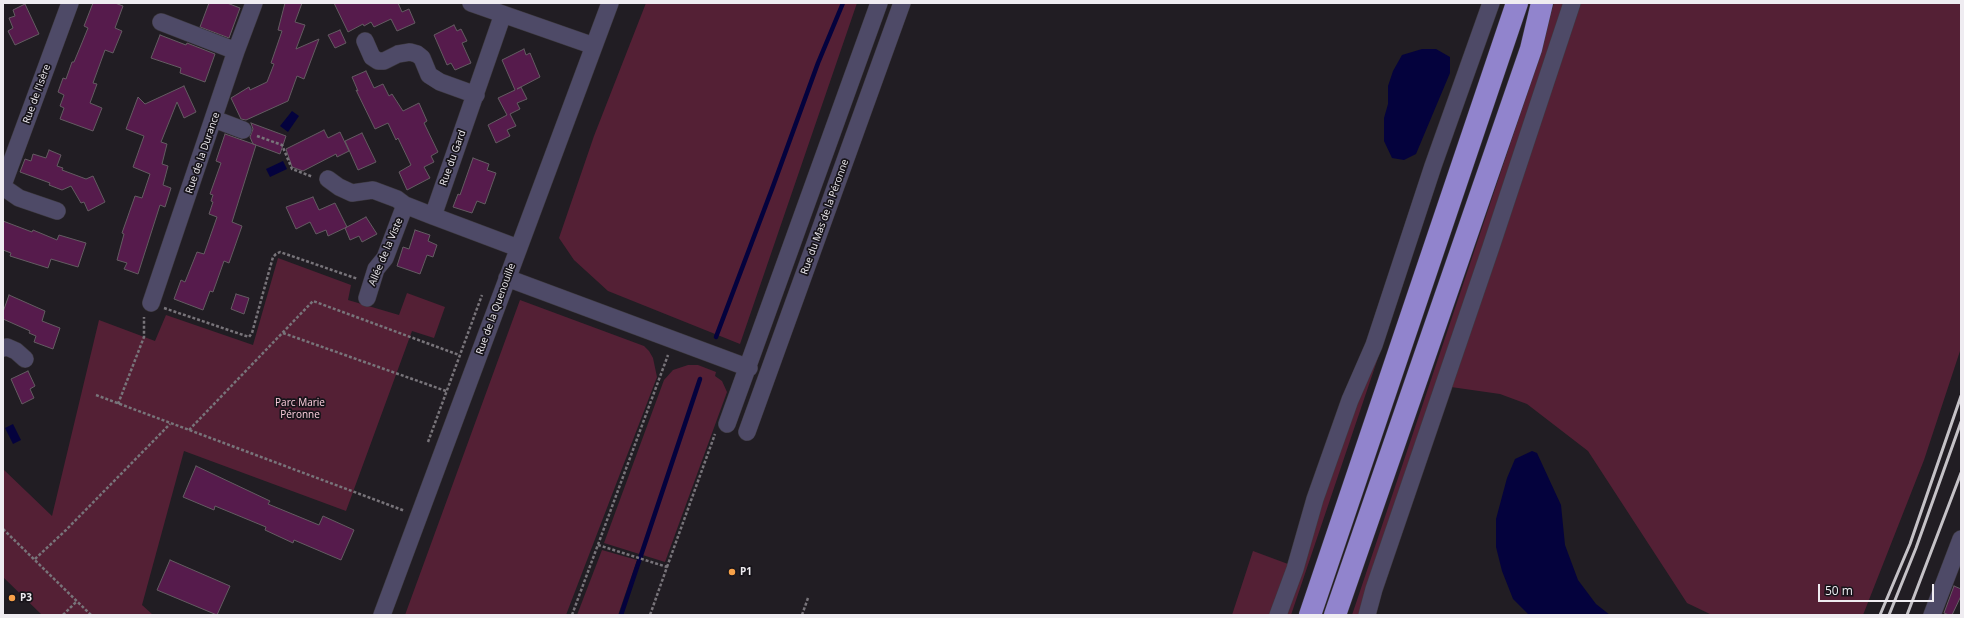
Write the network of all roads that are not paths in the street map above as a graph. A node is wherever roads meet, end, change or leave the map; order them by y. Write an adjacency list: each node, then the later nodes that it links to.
1 (70, 3): 20 (street, Rue de l'Isère)
2 (254, 3): 15 (street, Rue de la Durance)
3 (471, 3): 11 (street)
4 (610, 3): 14 (street, Rue de la Quenouille)
5 (879, 3): 30 (street, Rue du Mas de la Péronne)
6 (902, 3): 32 (street, Rue du Mas de la Péronne)
7 (1492, 3): 35 (street)
8 (1517, 3): 36 (highway)
9 (1542, 3): 37 (highway)
10 (1572, 3): 38 (street)
11 (503, 14): 14 (street); 16 (street, Rue du Gard)
12 (161, 22): 15 (street)
13 (365, 42): 16 (street)
14 (594, 46): 24 (street, Rue de la Quenouille)
15 (236, 51): 17 (street, Rue de la Durance)
16 (476, 95): 23 (street, Rue du Gard)
17 (214, 119): 18 (street); 27 (street, Rue de la Durance)
18 (243, 130)
19 (328, 179): 21 (street, Allée de la Viste)
20 (3, 186): 22 (street)
21 (405, 205): 23 (street, Allée de la Viste); 26 (street, Allée de la Viste)
22 (57, 211)
23 (433, 216): 24 (street)
24 (518, 248): 25 (street, Rue de la Quenouille)
25 (507, 278): 30 (street); 34 (street, Rue de la Quenouille)
26 (369, 291)
27 (147, 310)
28 (3, 348): 29 (street)
29 (25, 359)
30 (749, 368): 31 (street, Rue du Mas de la Péronne)
31 (727, 424)
32 (747, 432)
33 (1961, 539): 39 (street)
34 (382, 615)
35 (1278, 615)
36 (1310, 615)
37 (1335, 615)
38 (1367, 615)
39 (1932, 615)

